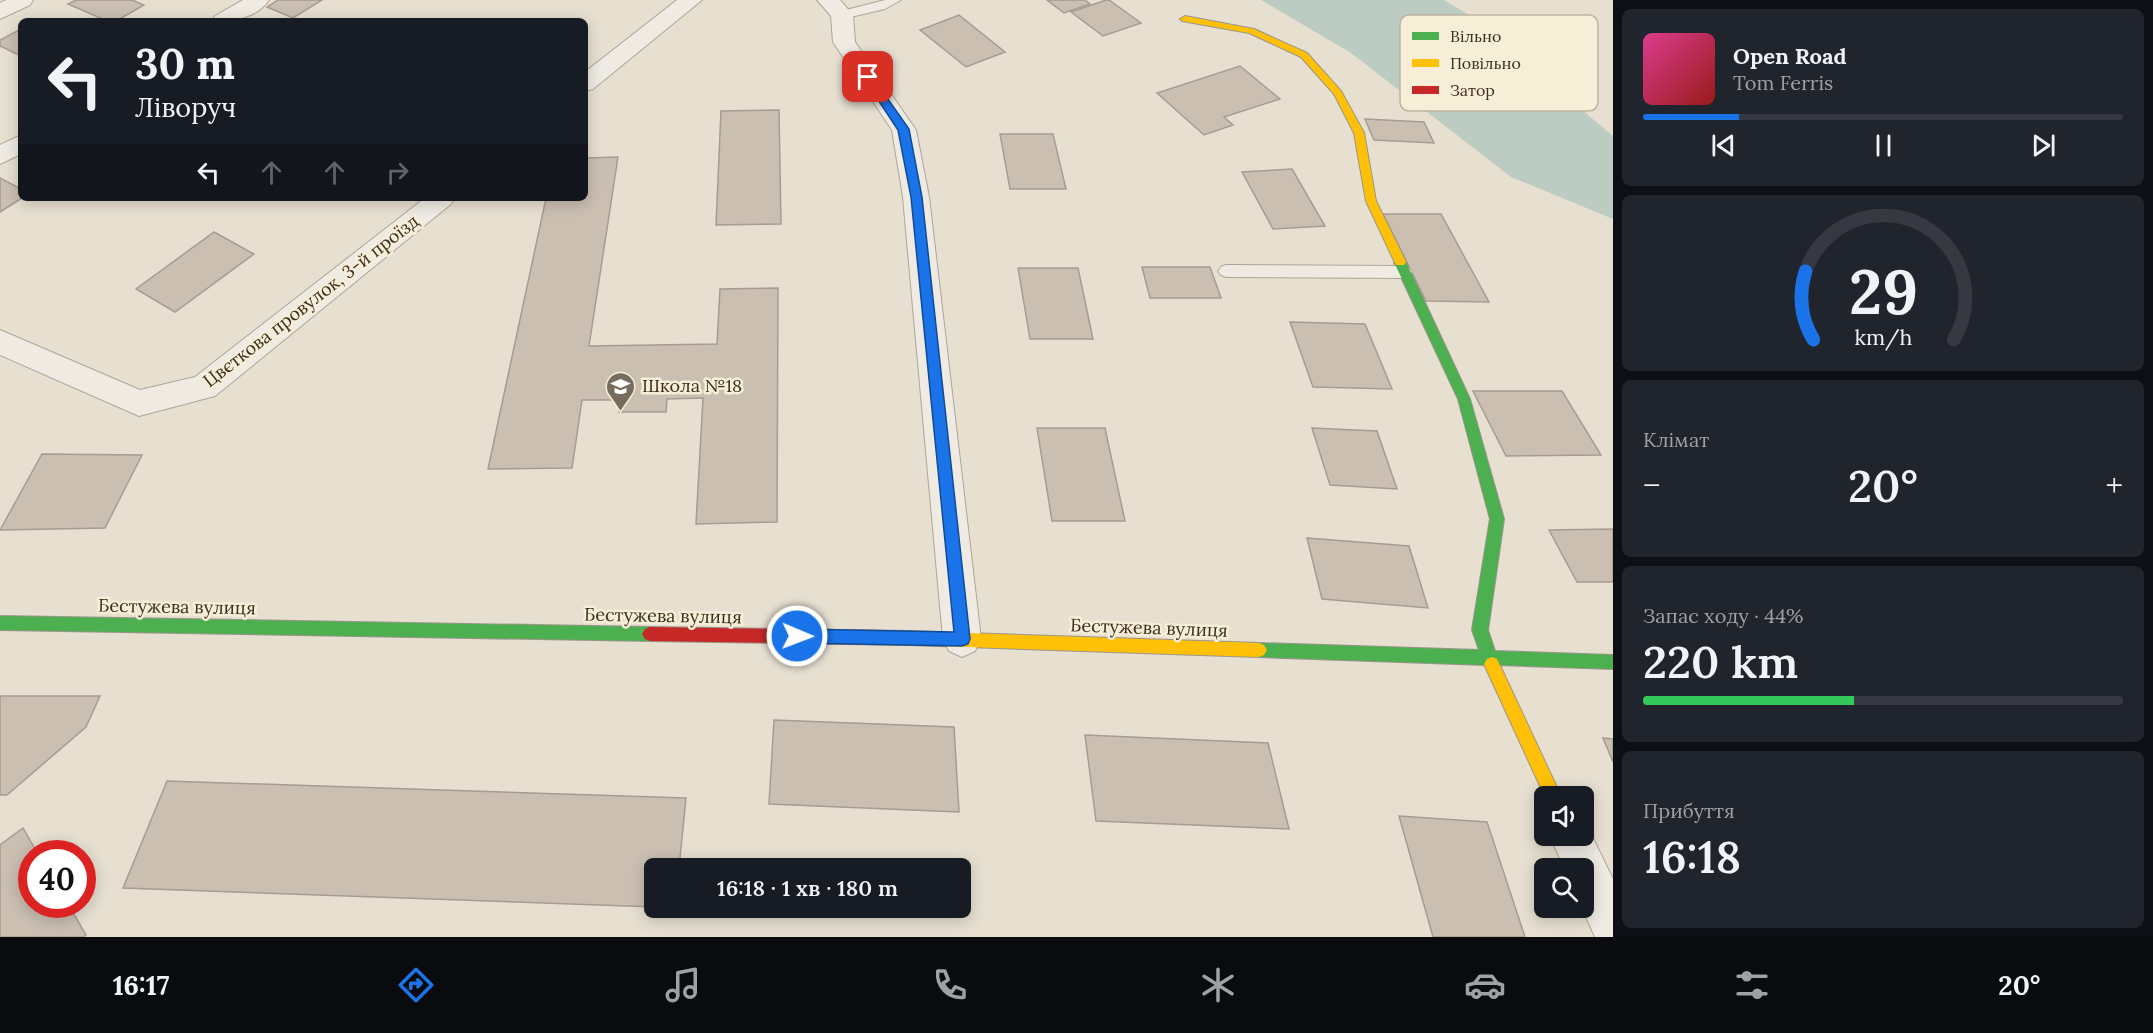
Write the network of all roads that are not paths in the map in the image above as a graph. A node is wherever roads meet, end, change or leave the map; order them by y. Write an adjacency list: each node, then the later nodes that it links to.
1 (22, 0): 6 (street)
2 (258, 0): 7 (street)
3 (691, 0): 9 (street)
4 (895, 0): 5 (lane)
5 (835, 7): 17 (street)
6 (0, 12)
7 (228, 18)
8 (1185, 19): 14 (street)
9 (588, 82)
10 (18, 145): 11 (street)
11 (0, 156)
12 (438, 201): 15 (street, Цвєткова провулок, 3-й проїзд)
13 (1226, 271): 14 (lane)
14 (1404, 272): 18 (street)
15 (0, 341)
16 (0, 623): 17 (street, Бестужева вулиця)
17 (962, 639): 18 (street, Бестужева вулиця)
18 (1490, 659): 19 (street, Бестужева вулиця); 20 (street)
19 (1613, 662)
20 (1548, 786)
21 (1576, 846): 22 (street)
22 (1613, 927)

